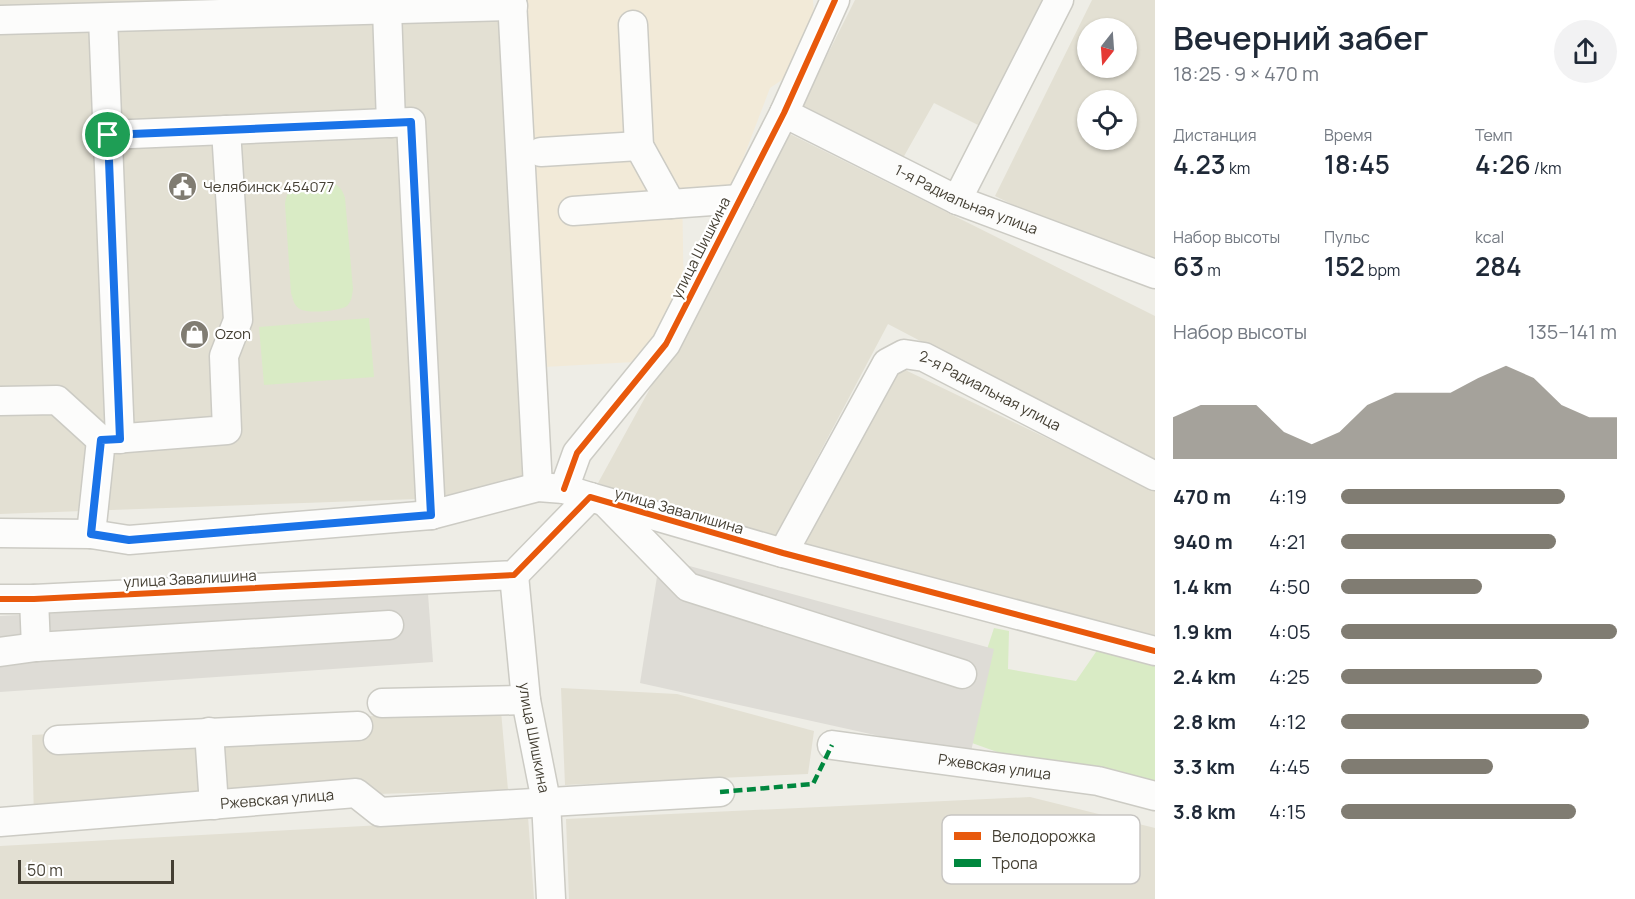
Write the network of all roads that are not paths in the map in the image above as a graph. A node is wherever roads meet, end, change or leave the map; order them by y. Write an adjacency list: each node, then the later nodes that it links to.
1 (835, 0): 9 (street, улица Шишкина)
2 (1059, 0): 16 (street)
3 (512, 3): 5 (street); 23 (street)
4 (163, 8): 5 (street); 6 (street)
5 (387, 9): 10 (street)
6 (103, 18): 7 (street); 12 (street)
7 (0, 20)
8 (633, 25): 13 (street)
9 (784, 113): 15 (street, улица Шишкина); 16 (street, 1-я Радиальная улица)
10 (391, 123): 11 (street); 24 (street)
11 (226, 130): 12 (street); 21 (street)
12 (108, 135): 21 (street)
13 (639, 146): 14 (street); 17 (street)
14 (541, 152)
15 (740, 200): 17 (street); 23 (street, улица Шишкина)
16 (957, 200): 19 (street, 1-я Радиальная улица)
17 (671, 204): 18 (street)
18 (573, 211)
19 (1155, 274)
20 (0, 401): 21 (street)
21 (110, 440): 26 (street)
22 (1155, 476): 27 (street, 2-я Радиальная улица)
23 (574, 494): 24 (street); 27 (street, улица Завалишина); 28 (street); 35 (street)
24 (431, 515): 26 (street)
25 (0, 534): 26 (street)
26 (91, 534)
27 (783, 553): 34 (street, улица Завалишина)
28 (514, 575): 30 (street, улица Завалишина); 36 (street, улица Шишкина)
29 (0, 599): 30 (street, улица Завалишина)
30 (33, 599): 32 (street)
31 (389, 625): 32 (street)
32 (36, 647): 33 (street)
33 (0, 651)
34 (1155, 651)
35 (962, 674)
36 (526, 700): 37 (street); 44 (street, улица Шишкина)
37 (382, 703)
38 (358, 726): 39 (street)
39 (208, 732): 40 (street); 45 (street)
40 (58, 740)
41 (832, 745): 43 (street, Ржевская улица)
42 (720, 792): 44 (street, Ржевская улица)
43 (1155, 796)
44 (546, 801): 45 (street, Ржевская улица); 47 (street, улица Шишкина)
45 (214, 805): 46 (street, Ржевская улица)
46 (0, 822)
47 (551, 899)

